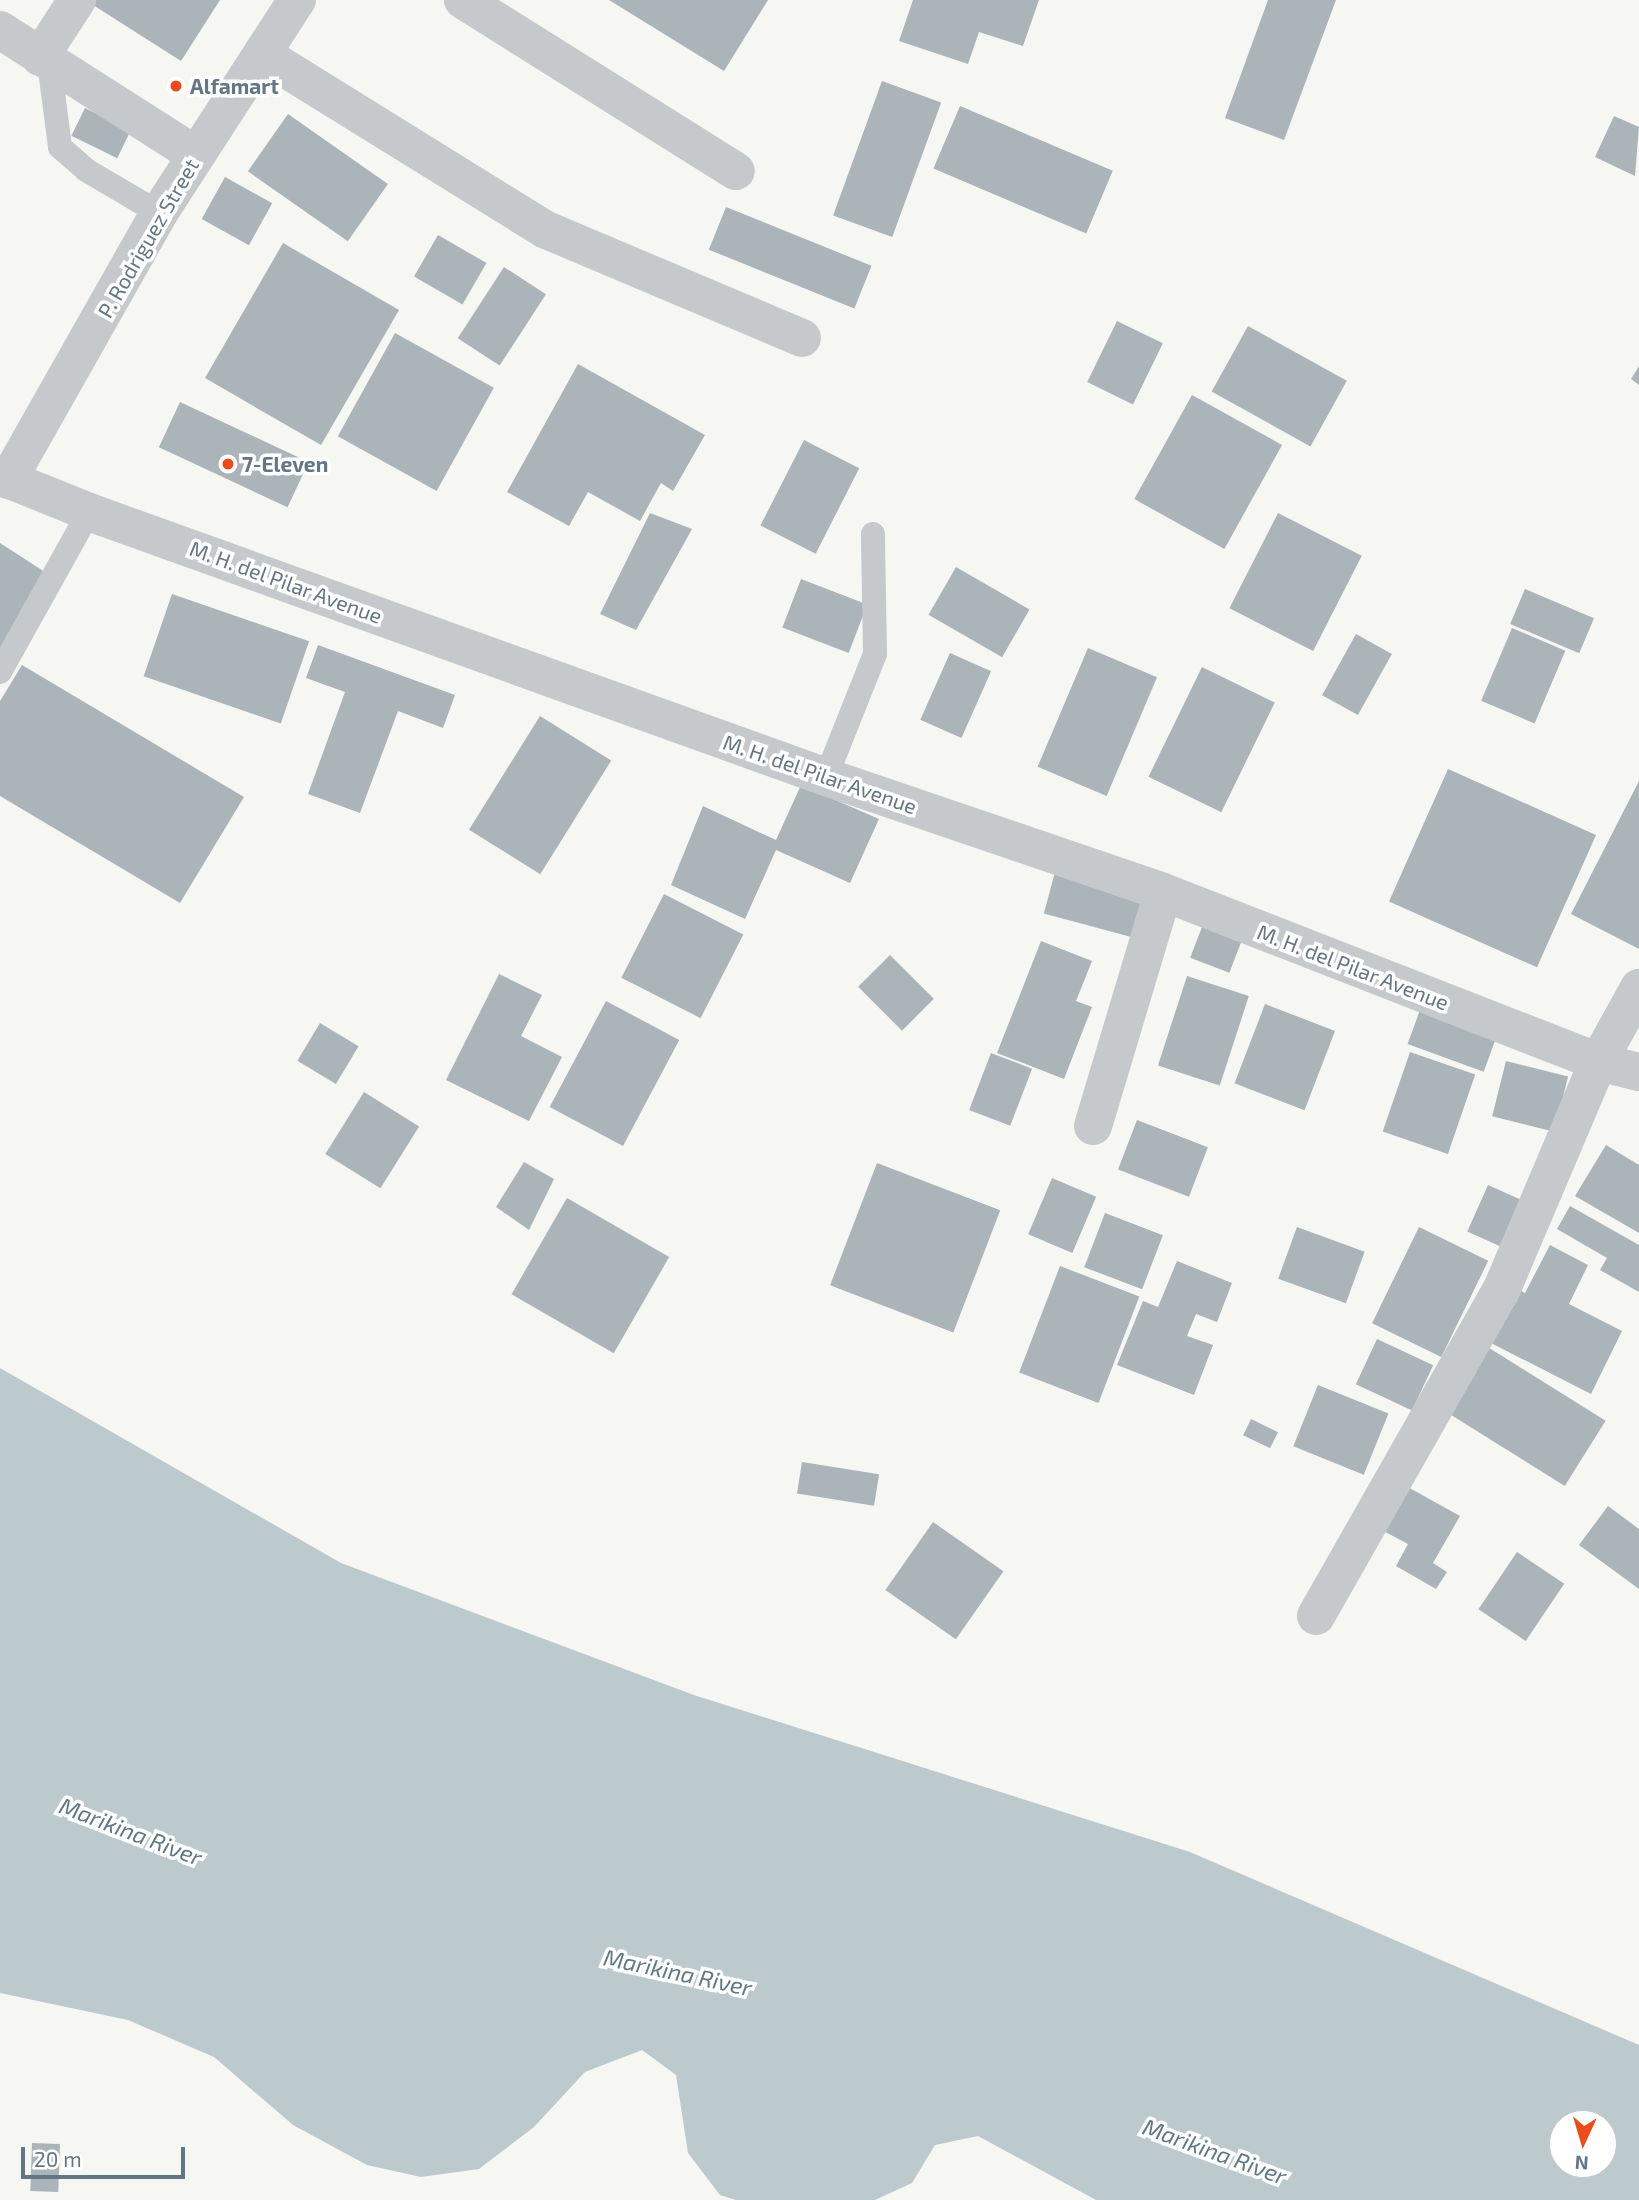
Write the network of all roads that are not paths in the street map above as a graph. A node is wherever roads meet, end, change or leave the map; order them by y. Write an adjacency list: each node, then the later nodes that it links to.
1 (77, 0): 6 (street)
2 (297, 0): 5 (street, P. Rodriguez Street)
3 (463, 0): 8 (street)
4 (0, 30): 6 (street)
5 (261, 54): 7 (street, P. Rodriguez Street); 10 (street)
6 (45, 59): 7 (street); 9 (lane)
7 (196, 155): 9 (street, P. Rodriguez Street)
8 (736, 171)
9 (159, 213): 11 (street, P. Rodriguez Street)
10 (802, 338)
11 (3, 483): 12 (street, M. H. del Pilar Avenue)
12 (89, 512): 14 (lane); 15 (street, M. H. del Pilar Avenue)
13 (873, 534): 15 (lane)
14 (0, 672)
15 (826, 777): 16 (street, M. H. del Pilar Avenue)
16 (1163, 892): 18 (street, M. H. del Pilar Avenue); 20 (street)
17 (1639, 988): 18 (street)
18 (1598, 1062): 19 (street, M. H. del Pilar Avenue); 21 (street)
19 (1639, 1072)
20 (1093, 1126)
21 (1316, 1616)

